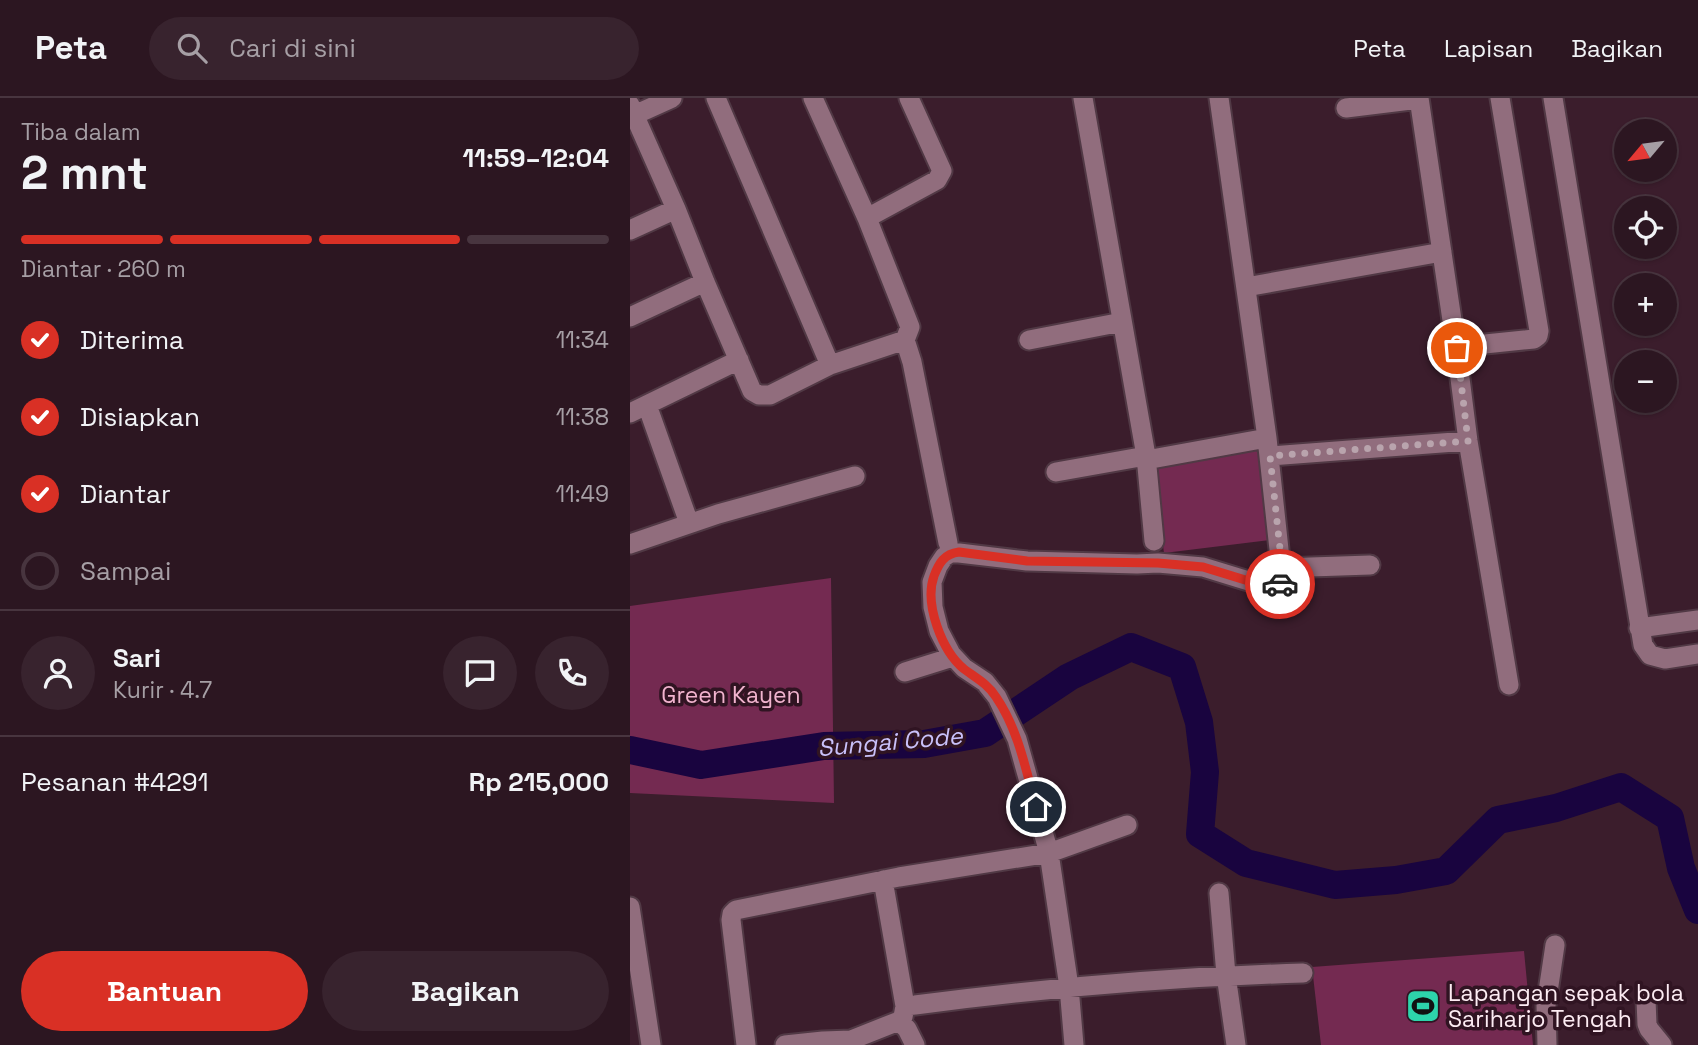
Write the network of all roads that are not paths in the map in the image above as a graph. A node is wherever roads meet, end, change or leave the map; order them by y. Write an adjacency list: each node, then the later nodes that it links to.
1 (672, 98): 11 (street)
2 (716, 98): 24 (street)
3 (813, 98): 13 (street)
4 (909, 98): 13 (street)
5 (1083, 98): 19 (street)
6 (1219, 98): 17 (street)
7 (1419, 98): 10 (street); 15 (street)
8 (1500, 98): 22 (street)
9 (1553, 98): 38 (street)
10 (1346, 108)
11 (631, 112): 12 (street)
12 (676, 209): 14 (street); 16 (street)
13 (867, 218): 20 (street)
14 (630, 230)
15 (1442, 252): 17 (street); 22 (street)
16 (705, 282): 18 (street); 23 (street)
17 (1246, 287): 27 (street)
18 (630, 317)
19 (1122, 322): 21 (street); 28 (street)
20 (905, 340): 24 (street); 33 (street)
21 (1029, 340)
22 (1457, 348): 26 (street)
23 (738, 360): 24 (street); 25 (street)
24 (830, 365)
25 (638, 409): 31 (street)
26 (1468, 441): 27 (street); 42 (street)
27 (1268, 447): 28 (street); 36 (street)
28 (1146, 458): 29 (street); 32 (street)
29 (1056, 472)
30 (855, 476): 31 (street)
31 (689, 523): 34 (street)
32 (1154, 541)
33 (948, 543)
34 (630, 544)
35 (1370, 565): 36 (street)
36 (1282, 568): 40 (street)
37 (1698, 620): 38 (street)
38 (1639, 628): 39 (street)
39 (1698, 654)
40 (953, 657): 41 (street); 44 (street)
41 (905, 672)
42 (1508, 685)
43 (1127, 825): 44 (street)
44 (1049, 853): 45 (street); 51 (street)
45 (883, 880): 53 (street); 56 (street)
46 (1219, 893): 50 (street)
47 (630, 907): 55 (street)
48 (1555, 945): 61 (street)
49 (1304, 973): 50 (street)
50 (1226, 975): 51 (street); 60 (street)
51 (1069, 987): 53 (street); 59 (street)
52 (1646, 1000): 62 (street)
53 (902, 1014): 54 (street); 58 (street)
54 (851, 1043): 57 (street)
55 (651, 1045)
56 (746, 1045)
57 (785, 1045)
58 (915, 1045)
59 (1074, 1045)
60 (1236, 1045)
61 (1548, 1045)
62 (1662, 1045)

